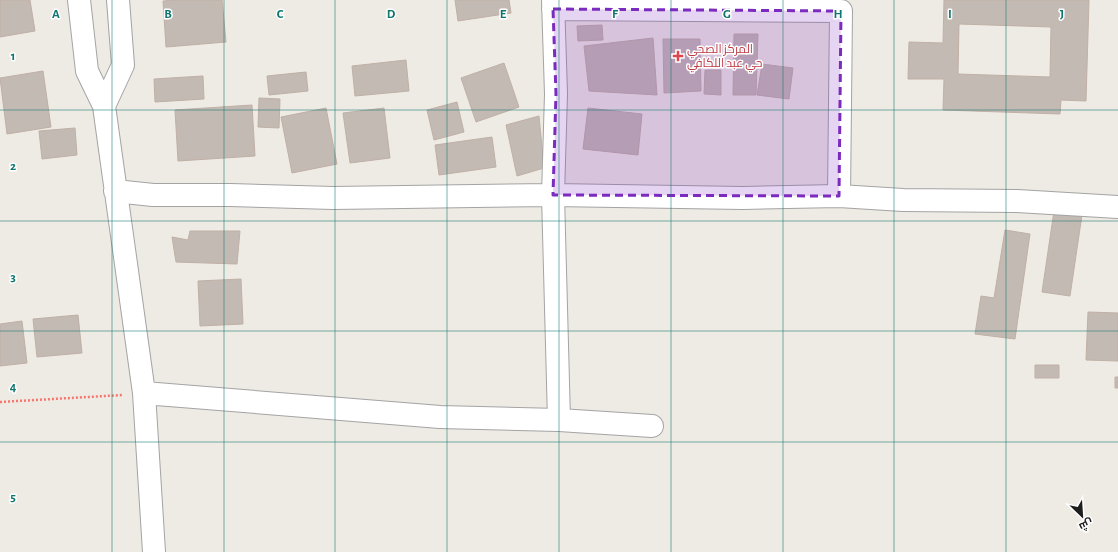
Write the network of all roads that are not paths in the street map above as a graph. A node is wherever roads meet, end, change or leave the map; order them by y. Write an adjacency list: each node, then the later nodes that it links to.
1 (79, 0): 5 (street)
2 (118, 0): 5 (street)
3 (553, 4): 4 (street); 7 (street)
4 (841, 6): 8 (street)
5 (104, 106): 6 (street)
6 (115, 191): 7 (street); 10 (street)
7 (553, 195): 8 (street); 11 (street)
8 (839, 196): 9 (street)
9 (1118, 207)
10 (144, 393): 11 (street); 13 (street)
11 (559, 420): 12 (street)
12 (652, 426)
13 (154, 552)

